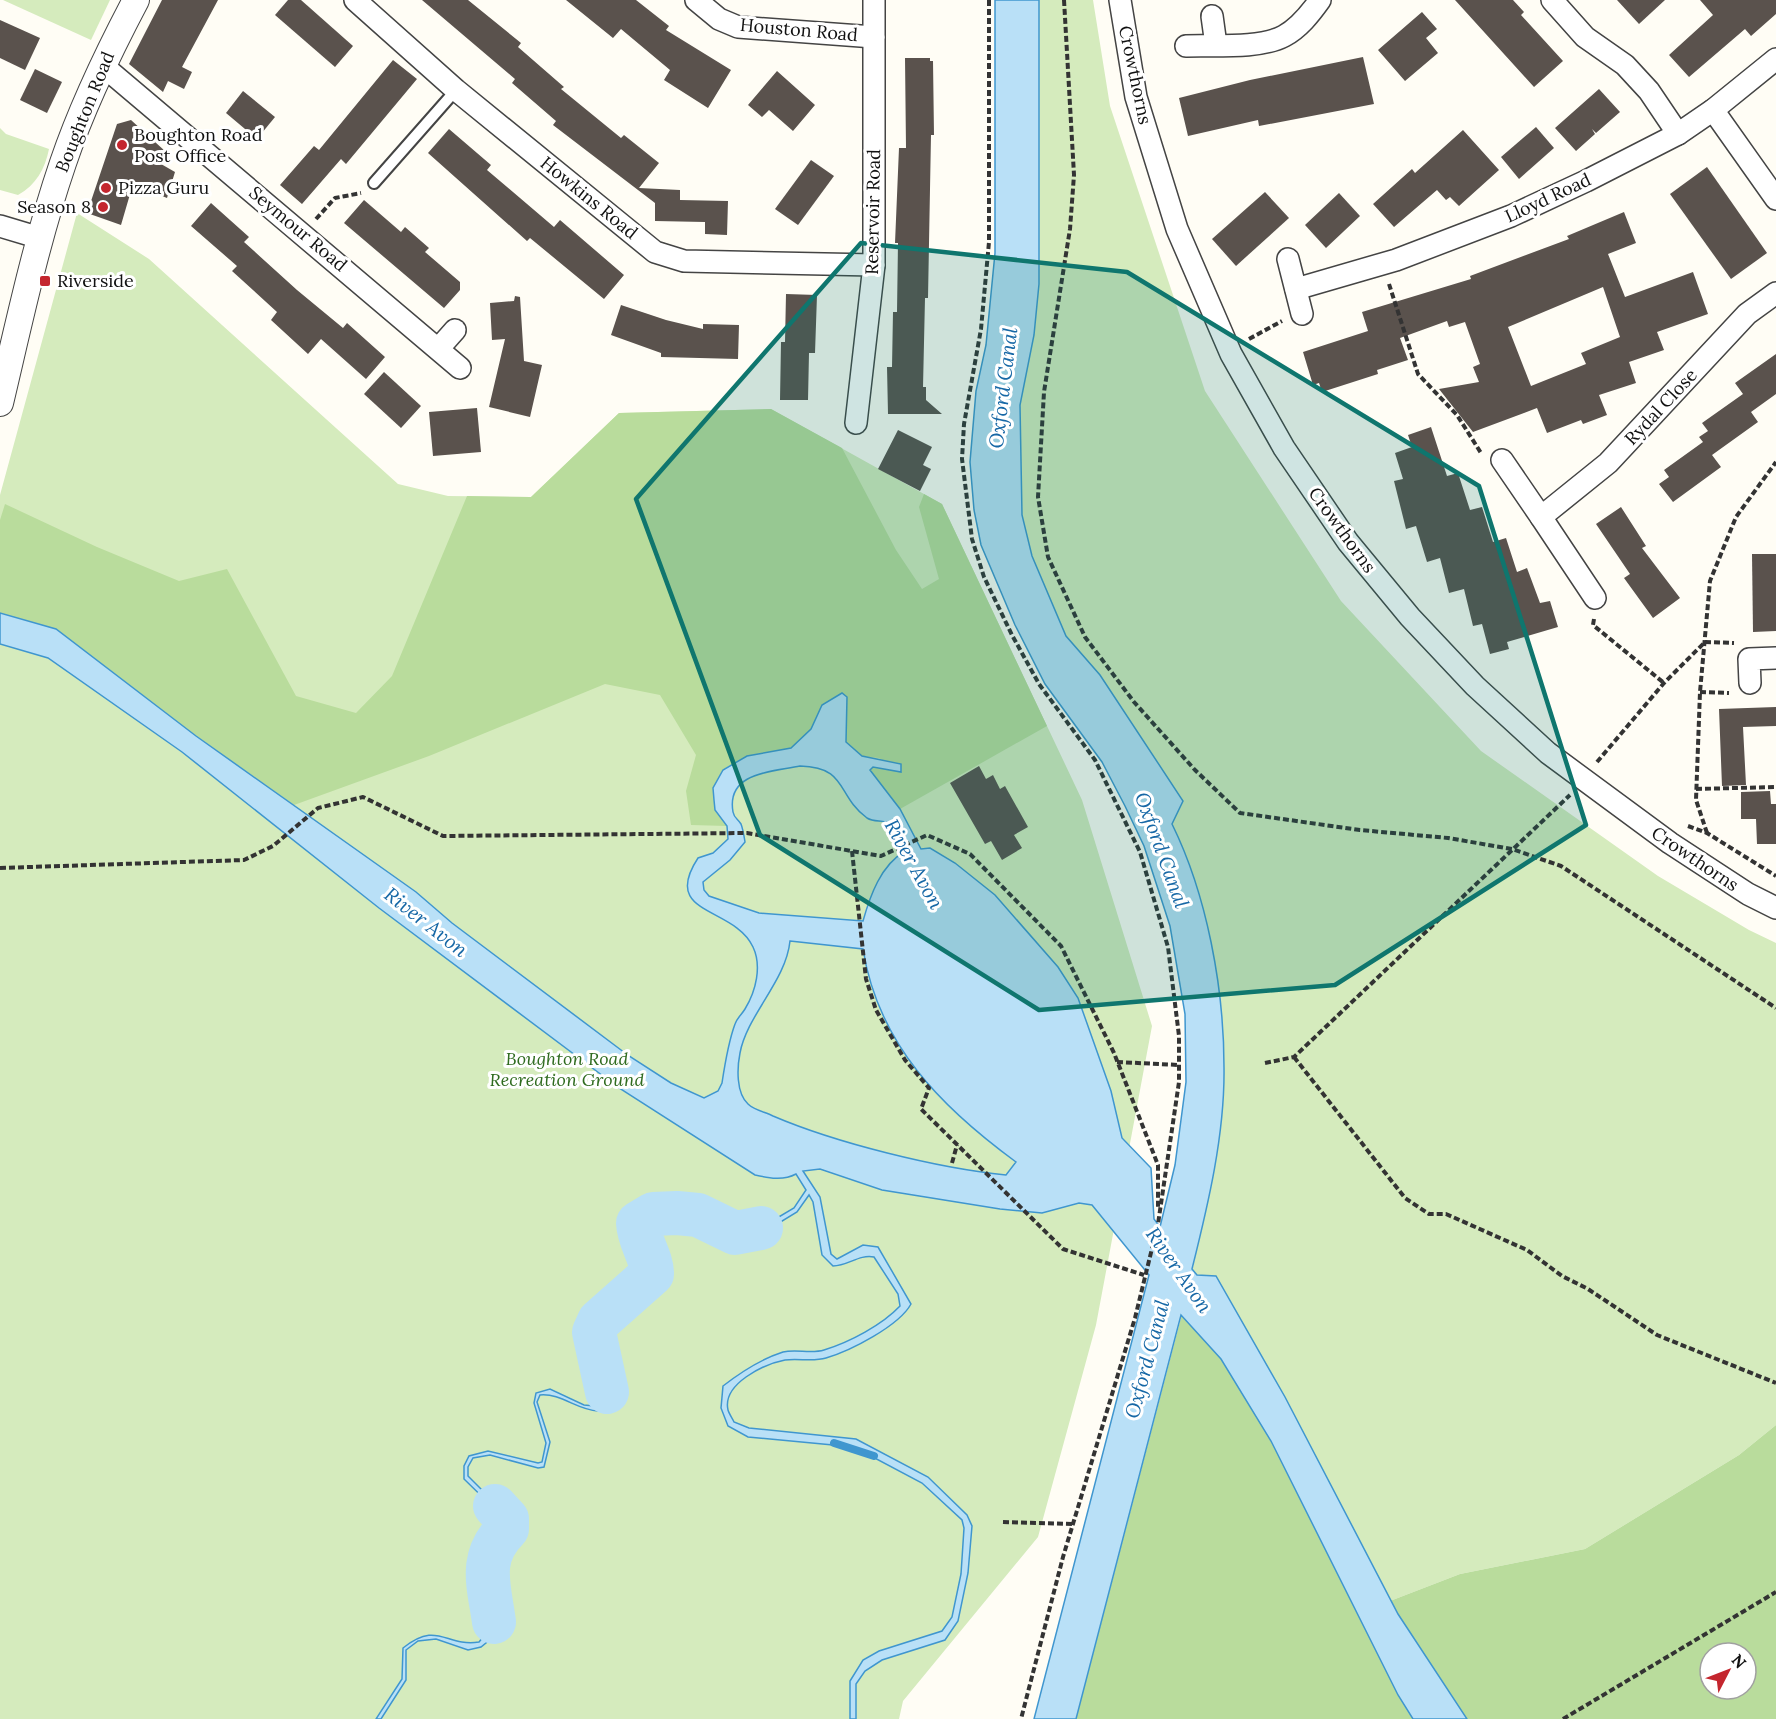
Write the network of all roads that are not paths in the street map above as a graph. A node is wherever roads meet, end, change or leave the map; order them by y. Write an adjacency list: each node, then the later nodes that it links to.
1 (136, 0): 13 (street, Boughton Road)
2 (355, 0): 14 (street, Howkins Road)
3 (696, 0): 9 (street, Houston Road)
4 (874, 0): 9 (street, Reservoir Road)
5 (1120, 0): 36 (street, Crowthorns)
6 (1320, 0): 10 (street)
7 (1552, 0): 16 (street)
8 (1212, 16): 10 (street)
9 (874, 37): 22 (street, Reservoir Road)
10 (1216, 45): 11 (street)
11 (1186, 46)
12 (1776, 59): 15 (street, Lloyd Road)
13 (102, 65): 20 (street, Boughton Road); 27 (street, Seymour Road)
14 (456, 90): 17 (lane); 22 (street, Howkins Road)
15 (1713, 110): 16 (street, Lloyd Road); 18 (street)
16 (1678, 134): 23 (street, Lloyd Road)
17 (374, 183)
18 (1776, 199)
19 (0, 226): 20 (street)
20 (39, 238): 29 (street, Boughton Road)
21 (1288, 259): 23 (street)
22 (874, 265): 30 (street, Reservoir Road)
23 (1296, 289): 25 (street)
24 (1776, 293): 32 (street, Rydal Close)
25 (1302, 313)
26 (455, 330): 27 (street)
27 (439, 348): 28 (street, Seymour Road)
28 (460, 368)
29 (0, 403)
30 (856, 423)
31 (1502, 460): 32 (street)
32 (1541, 517): 33 (street)
33 (1595, 598)
34 (1776, 658): 35 (street)
35 (1750, 683)
36 (1776, 908)

